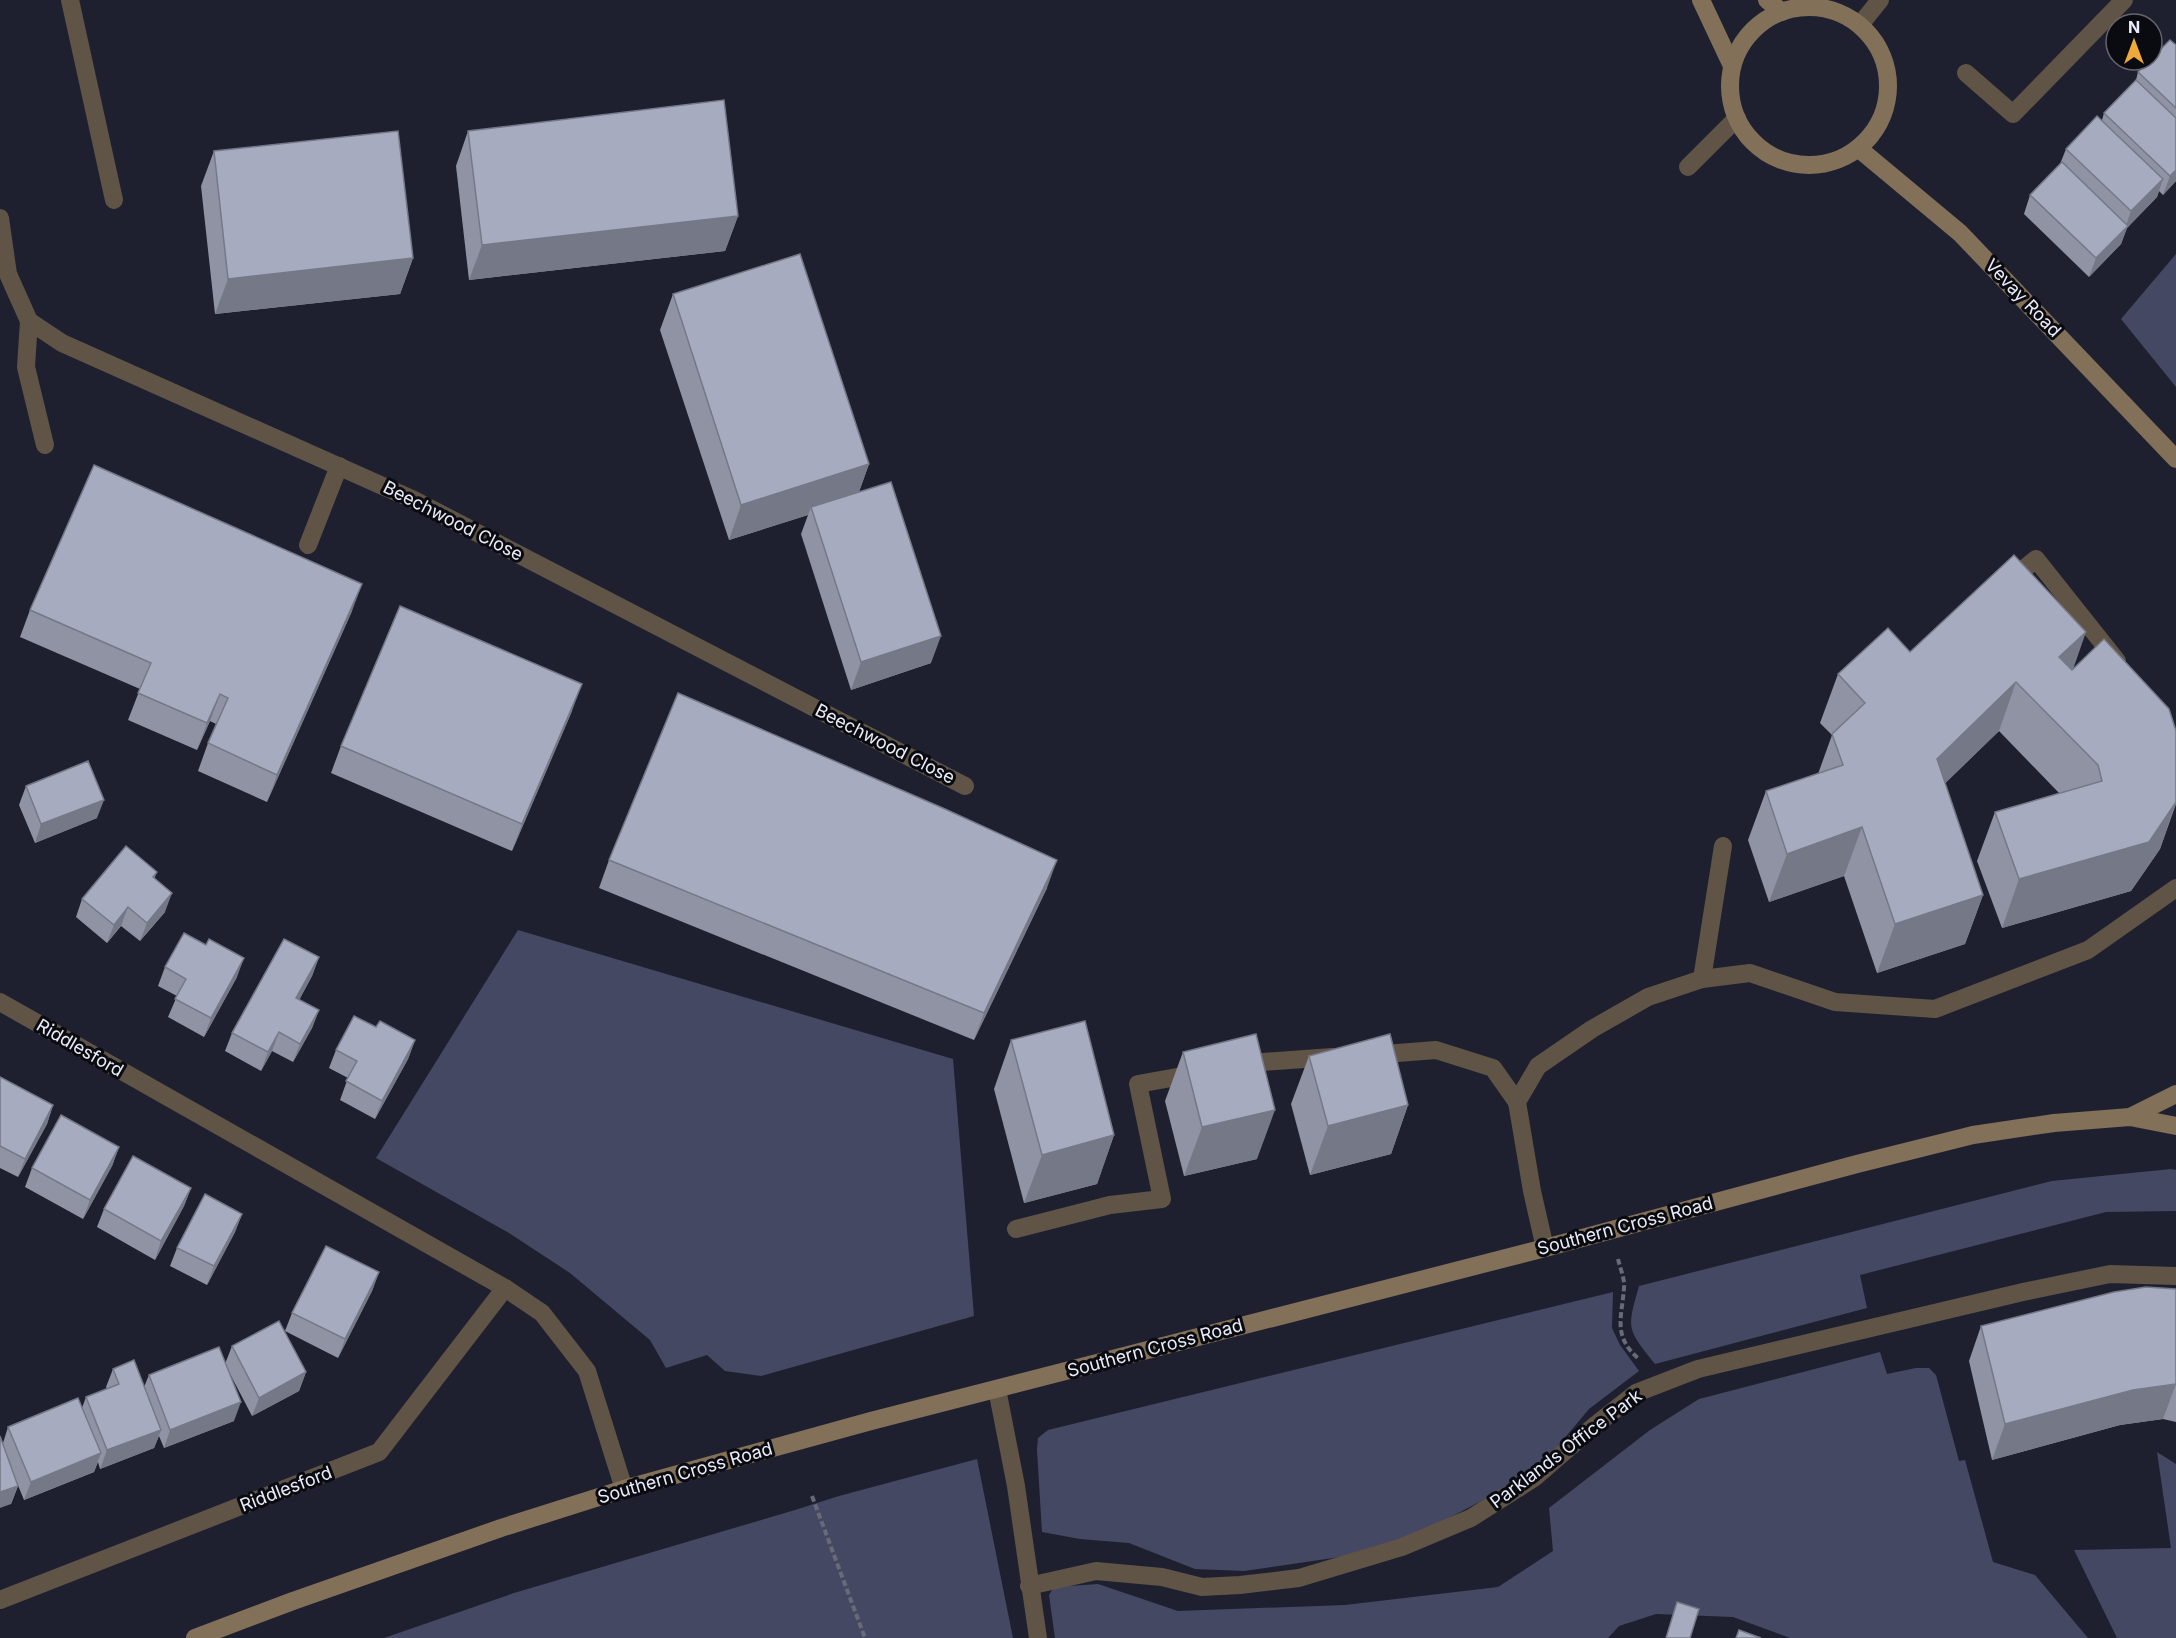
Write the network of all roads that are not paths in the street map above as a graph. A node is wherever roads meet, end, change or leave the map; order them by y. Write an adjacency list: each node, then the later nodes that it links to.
1 (70, 0): 13 (street)
2 (1701, 0): 8 (main road)
3 (1767, 0): 6 (main road)
4 (1880, 0): 7 (street)
5 (2124, 0): 9 (street)
6 (1782, 12): 7 (main road); 8 (main road)
7 (1860, 25): 11 (main road)
8 (1732, 66): 10 (main road)
9 (1966, 74)
10 (1737, 118): 11 (main road); 12 (street)
11 (1858, 148): 17 (main road, Vevay Road)
12 (1688, 167)
13 (114, 200)
14 (0, 218): 15 (street)
15 (29, 321): 16 (street); 18 (street, Beechwood Close)
16 (45, 445)
17 (2176, 459)
18 (339, 466): 19 (street); 22 (street, Beechwood Close)
19 (308, 545)
20 (1990, 598): 21 (street)
21 (2128, 675)
22 (965, 786)
23 (1723, 846): 25 (street)
24 (2176, 888): 25 (street)
25 (1702, 979): 28 (street)
26 (0, 1002): 34 (street, Riddlesford)
27 (2176, 1094): 29 (main road, Southern Cross Road)
28 (1517, 1102): 31 (street); 32 (street)
29 (2130, 1117): 30 (main road, Southern Cross Road); 32 (main road, Southern Cross Road)
30 (2176, 1126)
31 (1016, 1229)
32 (1545, 1248): 35 (main road, Southern Cross Road)
33 (2176, 1276): 37 (street, Parklands Office Park)
34 (505, 1288): 36 (street, Riddlesford); 38 (street, Riddlesford)
35 (996, 1389): 36 (main road, Southern Cross Road); 37 (street)
36 (624, 1489): 39 (main road, Southern Cross Road)
37 (1029, 1586): 40 (street)
38 (0, 1600)
39 (195, 1638)
40 (1038, 1638)

